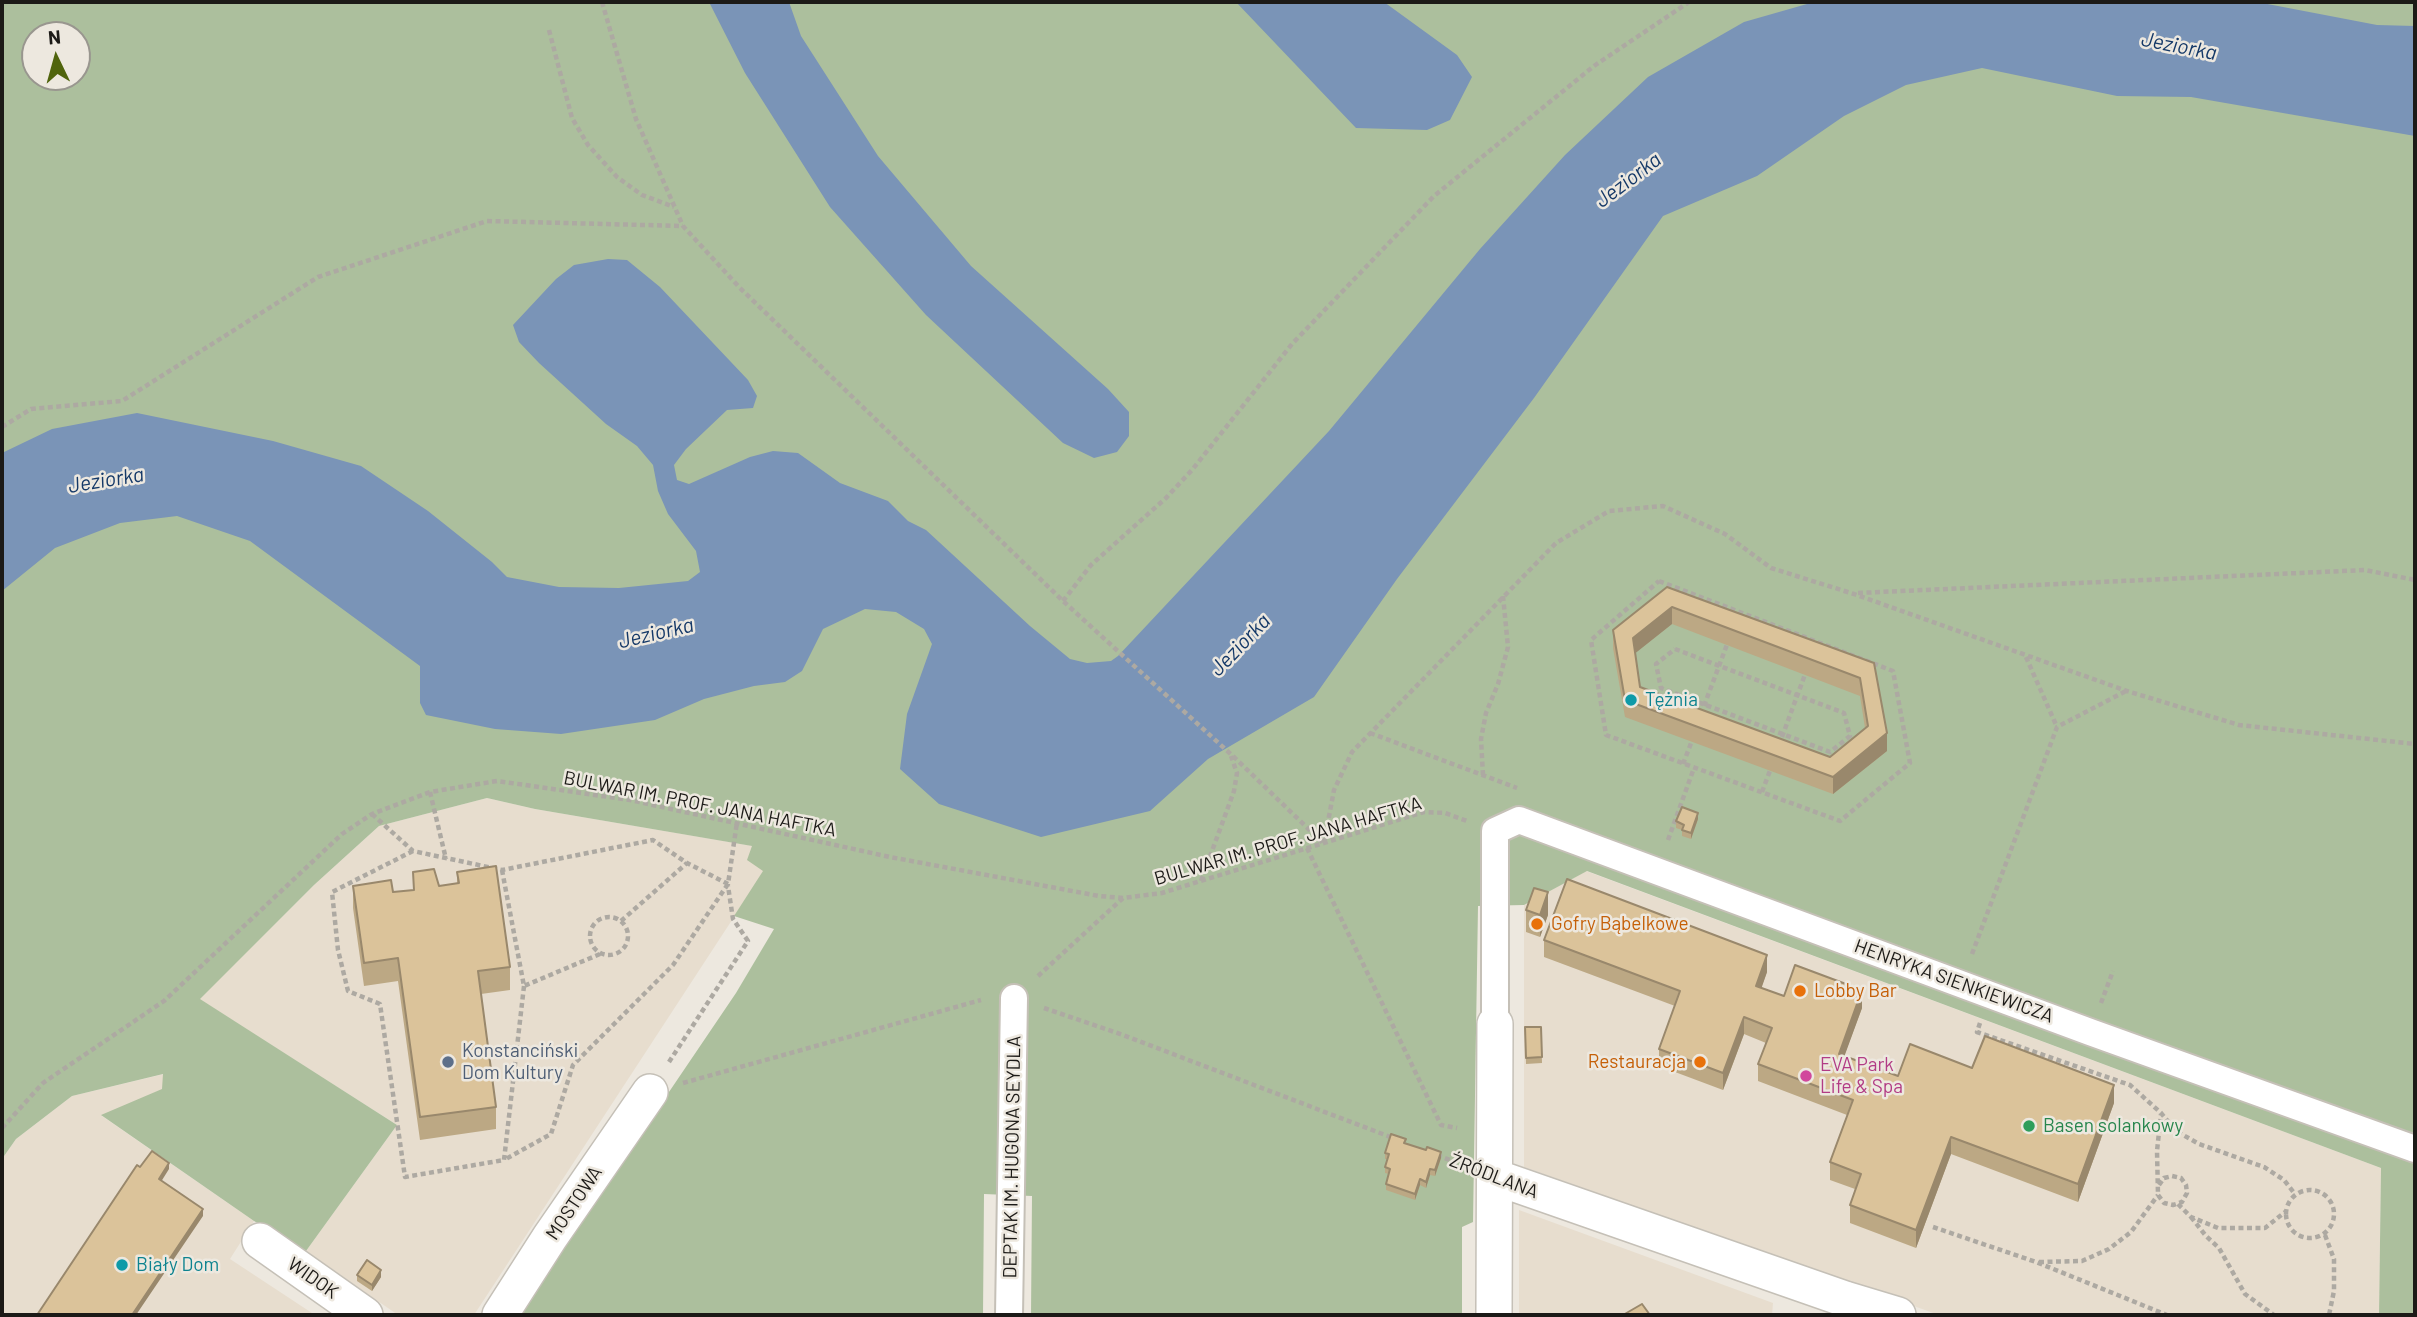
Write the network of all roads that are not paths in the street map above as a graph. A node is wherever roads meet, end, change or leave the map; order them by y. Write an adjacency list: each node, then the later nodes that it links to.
1 (1014, 998): 9 (street, DEPTAK IM. HUGONA SEYDLA)
2 (1495, 1024): 4 (street, HENRYKA SIENKIEWICZA); 5 (street)
3 (650, 1093): 8 (street, MOSTOWA)
4 (2415, 1149)
5 (1495, 1177): 10 (street); 11 (street, ŹRÓDLANA)
6 (260, 1241): 7 (street, WIDOK)
7 (365, 1315)
8 (500, 1315)
9 (1009, 1315)
10 (1494, 1315)
11 (1898, 1315)

